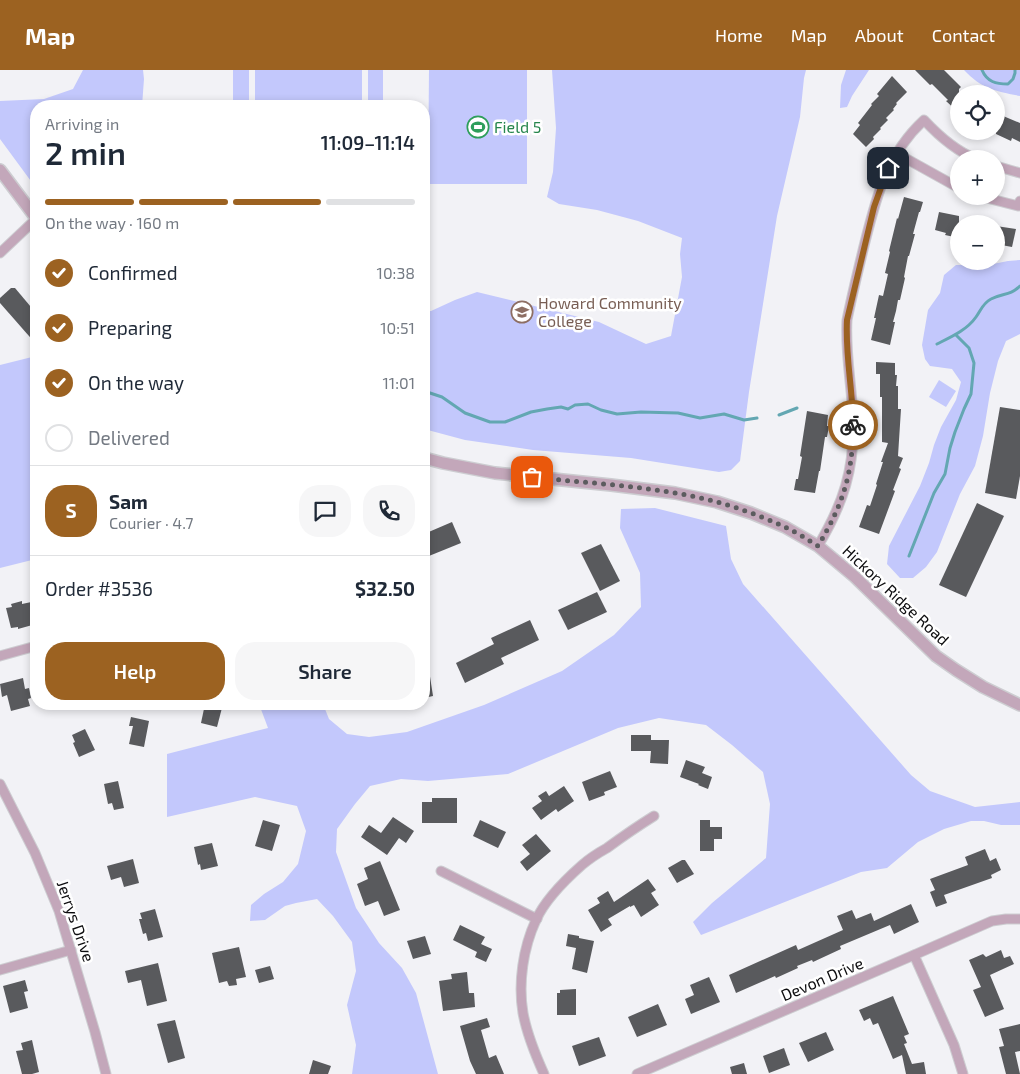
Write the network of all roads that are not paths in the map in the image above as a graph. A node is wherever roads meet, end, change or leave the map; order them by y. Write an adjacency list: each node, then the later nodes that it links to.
1 (960, 150): 2 (street)
2 (896, 153): 6 (street); 13 (street)
3 (1005, 169): 5 (street)
4 (0, 170): 9 (street)
5 (1020, 173)
6 (950, 183)
7 (1020, 201): 8 (street)
8 (1005, 203)
9 (30, 211)
10 (30, 225): 11 (street)
11 (0, 253)
12 (430, 460): 13 (street, Hickory Ridge Road)
13 (818, 546): 16 (street, Hickory Ridge Road)
14 (30, 648): 15 (street)
15 (0, 656)
16 (1020, 706)
17 (0, 784): 22 (street, Jerrys Drive)
18 (654, 816): 20 (street)
19 (441, 871): 20 (street)
20 (537, 919): 26 (street)
21 (1020, 919): 23 (street, Devon Drive)
22 (71, 950): 24 (street); 25 (street, Jerrys Drive)
23 (914, 956): 27 (street, Devon Drive); 28 (street)
24 (0, 970)
25 (106, 1074)
26 (544, 1074)
27 (637, 1074)
28 (963, 1074)

